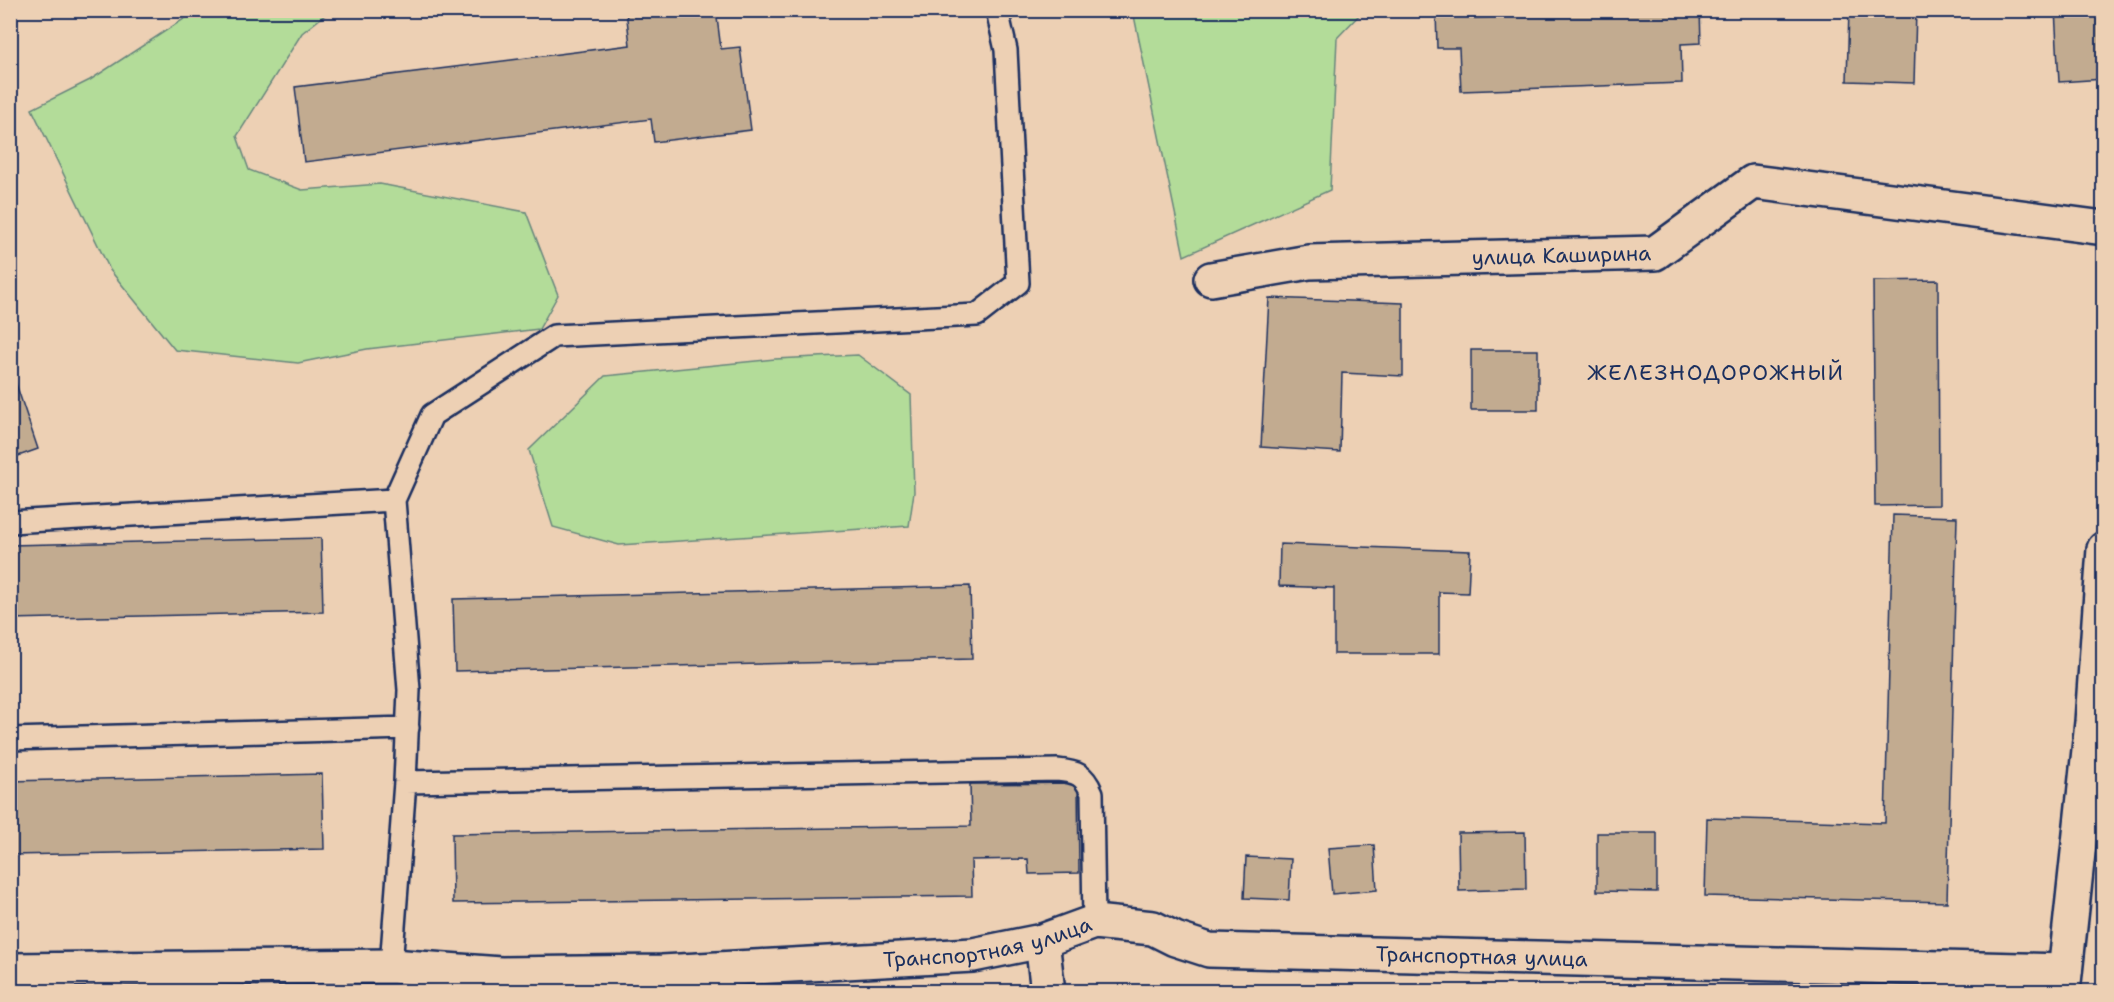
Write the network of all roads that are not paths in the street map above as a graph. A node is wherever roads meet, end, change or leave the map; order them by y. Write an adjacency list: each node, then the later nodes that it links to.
1 (997, 10): 4 (lane)
2 (2103, 228): 3 (street, улица Каширина)
3 (1211, 279)
4 (393, 500): 5 (lane); 8 (lane)
5 (10, 522)
6 (2103, 549): 7 (street)
7 (2098, 720): 16 (street)
8 (408, 728): 9 (lane); 10 (lane)
9 (10, 739)
10 (405, 782): 11 (lane); 13 (lane)
11 (1094, 922): 12 (street, Транспортная улица); 16 (street, Транспортная улица)
12 (1042, 941): 13 (street, Транспортная улица); 17 (street)
13 (391, 966): 15 (street, Транспортная улица)
14 (10, 970): 15 (street, Транспортная улица)
15 (150, 980)
16 (2064, 981)
17 (1048, 992)

